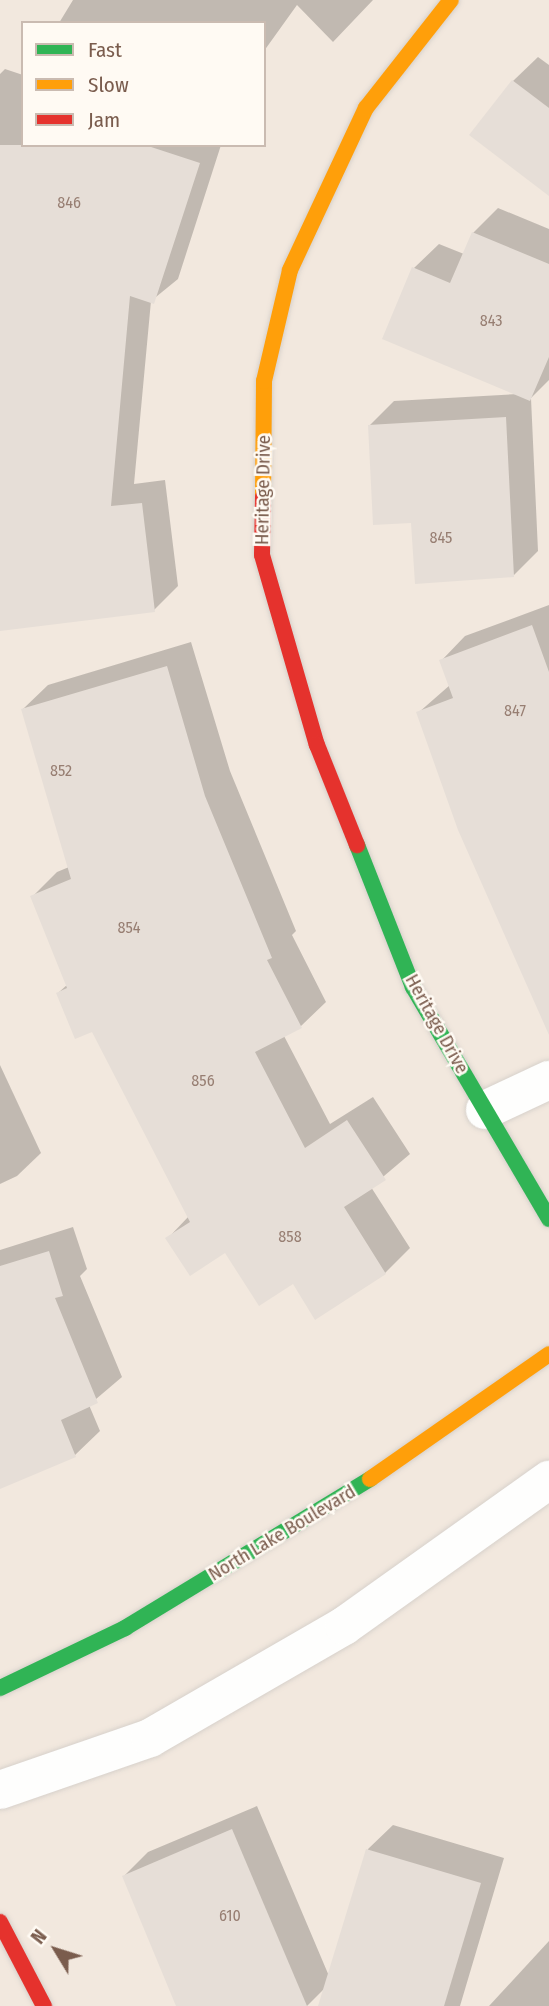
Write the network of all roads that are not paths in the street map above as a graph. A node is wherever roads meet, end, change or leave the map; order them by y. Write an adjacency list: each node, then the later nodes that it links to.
1 (451, 0): 3 (street, Heritage Drive)
2 (549, 1080): 3 (street)
3 (485, 1110): 4 (street, Heritage Drive)
4 (549, 1219)
5 (549, 1354): 7 (street, North Lake Boulevard)
6 (549, 1480): 8 (street)
7 (0, 1688)
8 (0, 1790)
9 (0, 1922): 10 (street)
10 (44, 2006)

